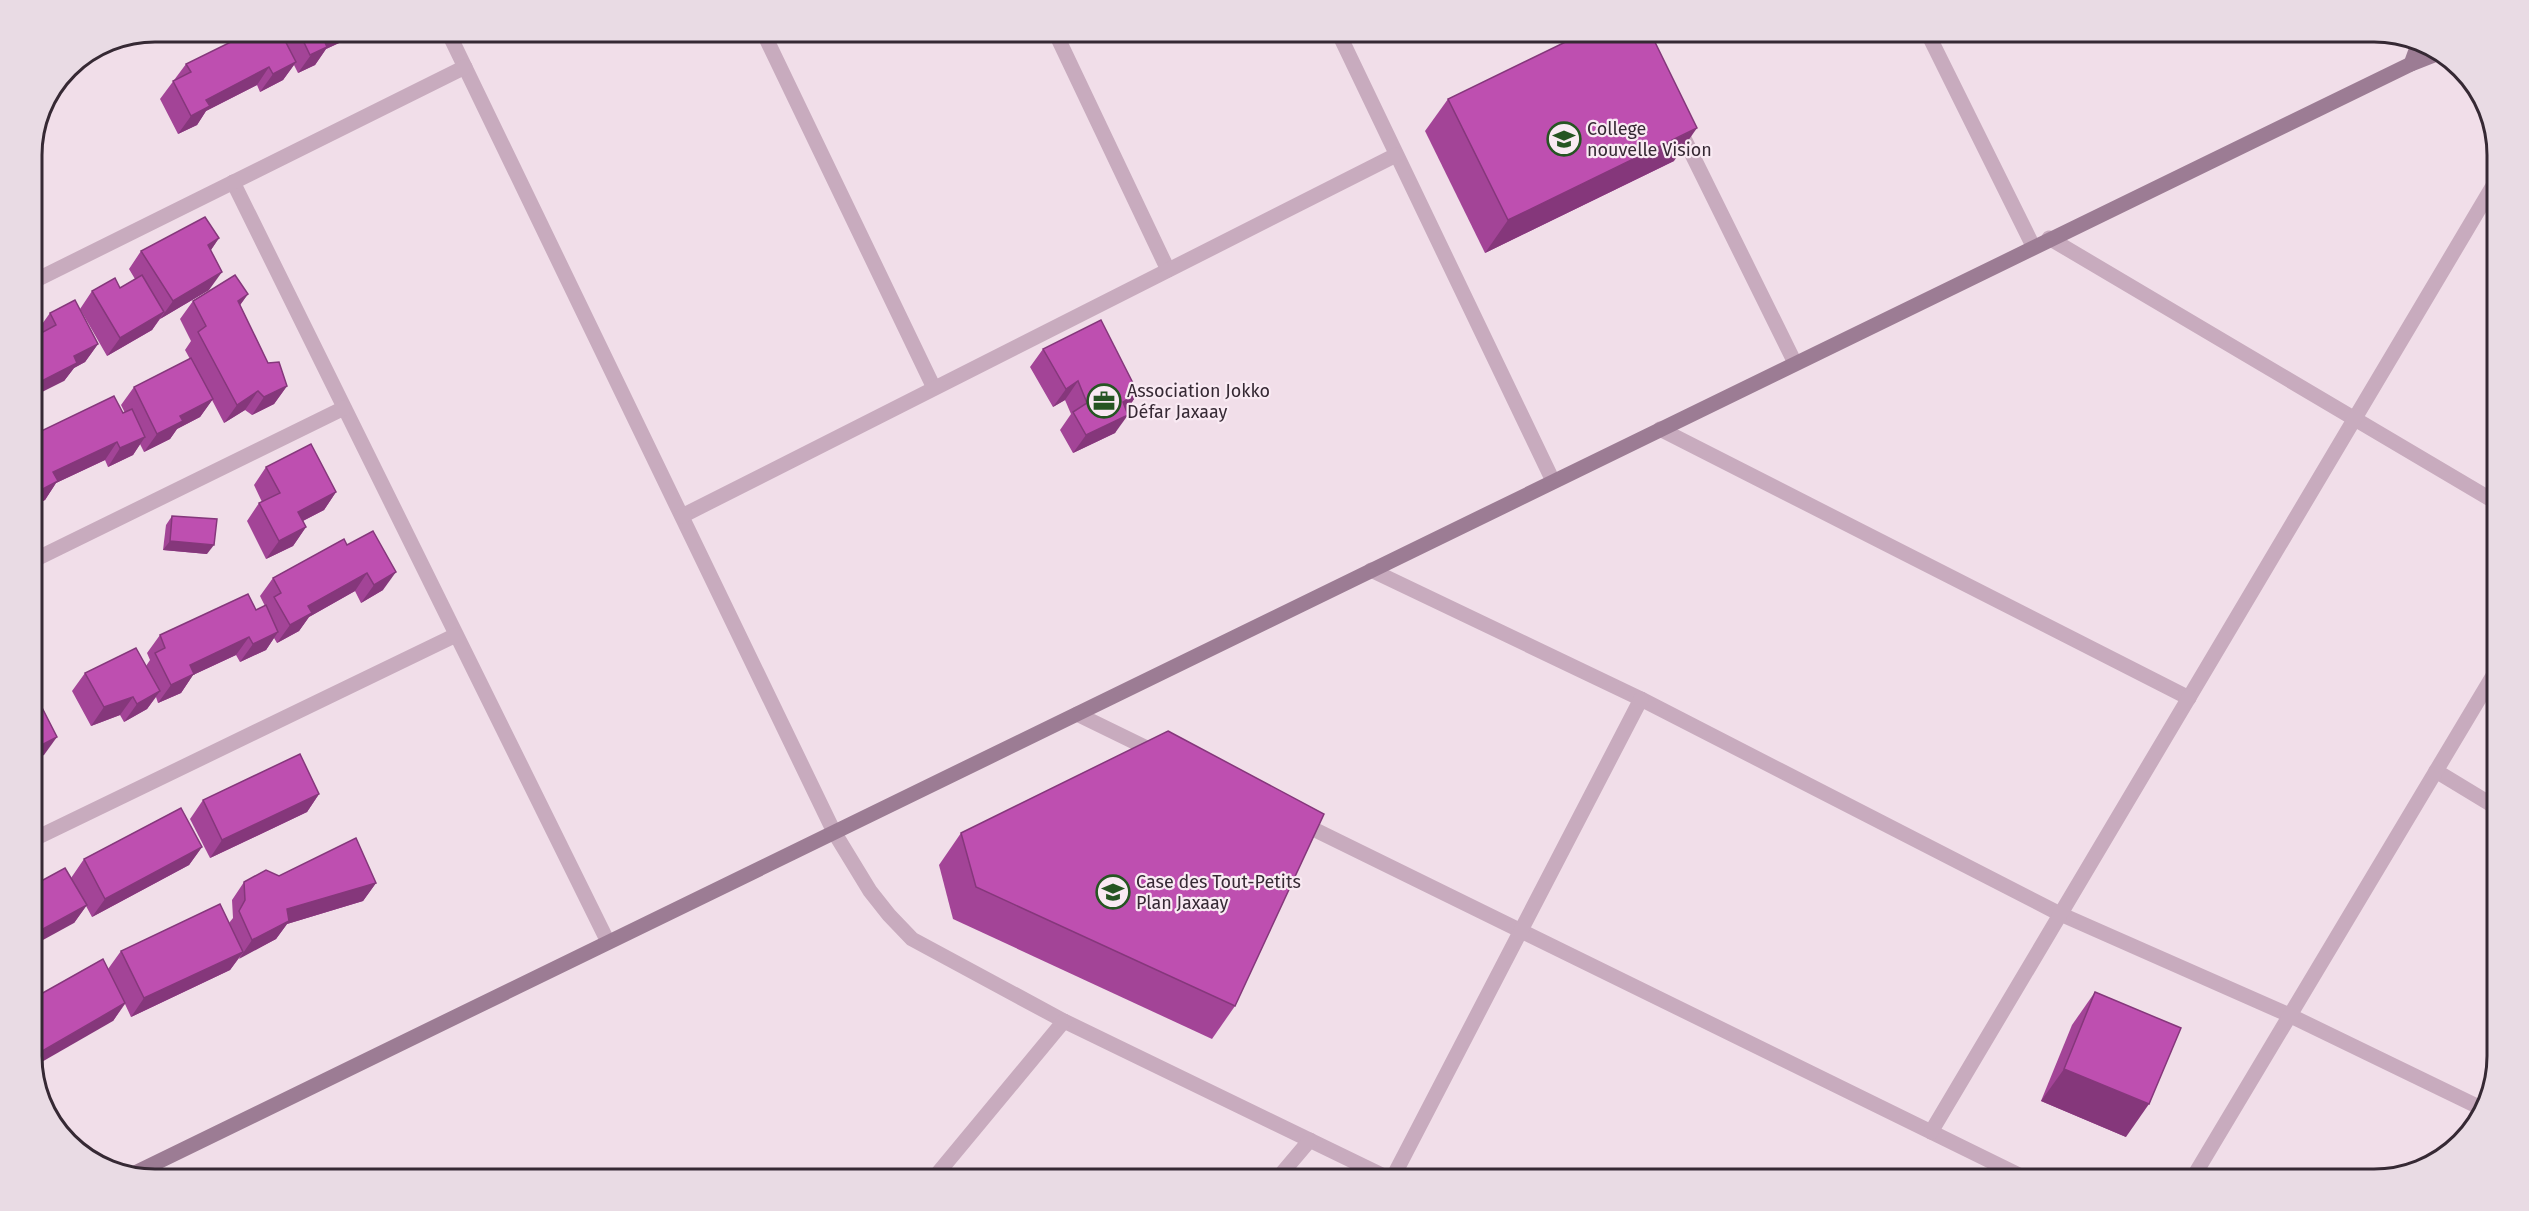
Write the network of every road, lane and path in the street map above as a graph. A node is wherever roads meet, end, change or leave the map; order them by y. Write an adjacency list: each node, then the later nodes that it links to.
1 (453, 42): 9 (street)
2 (768, 42): 19 (street)
3 (1060, 42): 16 (street)
4 (1343, 42): 11 (street)
5 (1932, 42): 15 (street)
6 (2416, 50): 8 (street)
7 (2429, 57): 8 (street)
8 (2411, 64): 14 (street)
9 (465, 67): 12 (street); 25 (street)
10 (1673, 117): 18 (street)
11 (1396, 155): 16 (street); 23 (street)
12 (233, 182): 17 (street); 20 (street)
13 (2487, 196): 21 (street)
14 (2049, 238): 15 (street); 21 (street)
15 (2033, 246): 18 (street)
16 (1168, 270): 19 (street)
17 (42, 277)
18 (1795, 363): 22 (street)
19 (934, 388): 25 (street)
20 (344, 408): 26 (street); 28 (street)
21 (2357, 419): 24 (street); 30 (street)
22 (1660, 429): 23 (street); 30 (street)
23 (1553, 481): 27 (street)
24 (2487, 497)
25 (682, 516): 37 (street)
26 (42, 556)
27 (1371, 570): 31 (street); 32 (street)
28 (456, 634): 38 (street); 41 (street)
29 (2487, 686): 34 (street)
30 (2189, 698): 39 (street)
31 (1641, 699): 39 (street); 40 (street)
32 (1077, 714): 33 (street); 37 (street)
33 (1172, 760)
34 (2436, 771): 35 (street); 42 (street)
35 (2487, 801)
36 (1289, 817): 40 (street)
37 (834, 832): 41 (street); 43 (street)
38 (42, 835)
39 (2058, 913): 42 (street); 45 (street)
40 (1522, 930): 45 (street); 51 (street)
41 (608, 942): 47 (street)
42 (2289, 1015): 44 (street); 53 (street)
43 (1064, 1021): 46 (street); 48 (street)
44 (2475, 1105)
45 (1931, 1132): 52 (street)
46 (1310, 1140): 49 (street); 50 (street)
47 (150, 1169)
48 (941, 1169)
49 (1285, 1169)
50 (1370, 1169)
51 (1396, 1169)
52 (2007, 1169)
53 (2198, 1169)

